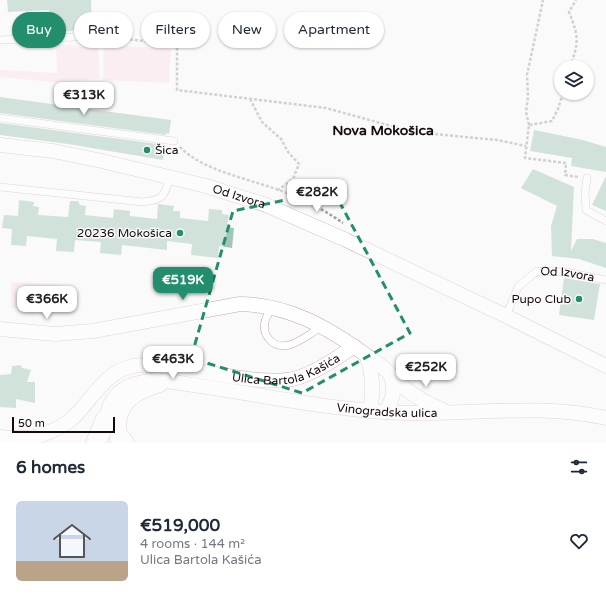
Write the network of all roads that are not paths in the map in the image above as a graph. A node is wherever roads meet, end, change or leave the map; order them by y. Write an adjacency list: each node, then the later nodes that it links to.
1 (74, 37): 2 (lane)
2 (0, 40)
3 (0, 118): 4 (lane)
4 (174, 141)
5 (0, 145): 6 (street, Od Izvora)
6 (170, 177): 8 (lane); 12 (street, Od Izvora)
7 (588, 178): 9 (lane)
8 (0, 187)
9 (606, 221)
10 (606, 280): 12 (lane, Od Izvora)
11 (273, 307): 13 (street, Ulica Bartola Kašića); 13 (lane); 14 (street, Ulica Bartola Kašića)
12 (506, 316): 17 (street, Od Izvora)
13 (322, 327): 15 (street, Ulica Bartola Kašića)
14 (0, 329)
15 (354, 346): 16 (street, Ulica Bartola Kašića); 25 (street, Ulica Bartola Kašića)
16 (367, 356): 18 (street, Ulica Bartola Kašića); 20 (street)
17 (606, 366)
18 (390, 375): 21 (street); 22 (street, Ulica Bartola Kašića)
19 (169, 382): 20 (street, Vinogradska ulica); 24 (street, Vinogradska ulica); 26 (street, Vinogradska ulica)
20 (370, 410): 21 (street, Vinogradska ulica)
21 (386, 412): 22 (street, Vinogradska ulica)
22 (453, 413): 23 (street, Vinogradska ulica)
23 (606, 418)
24 (106, 419): 26 (street, Vinogradska ulica); 27 (main road)
25 (0, 437)
26 (117, 442)
27 (96, 443)

